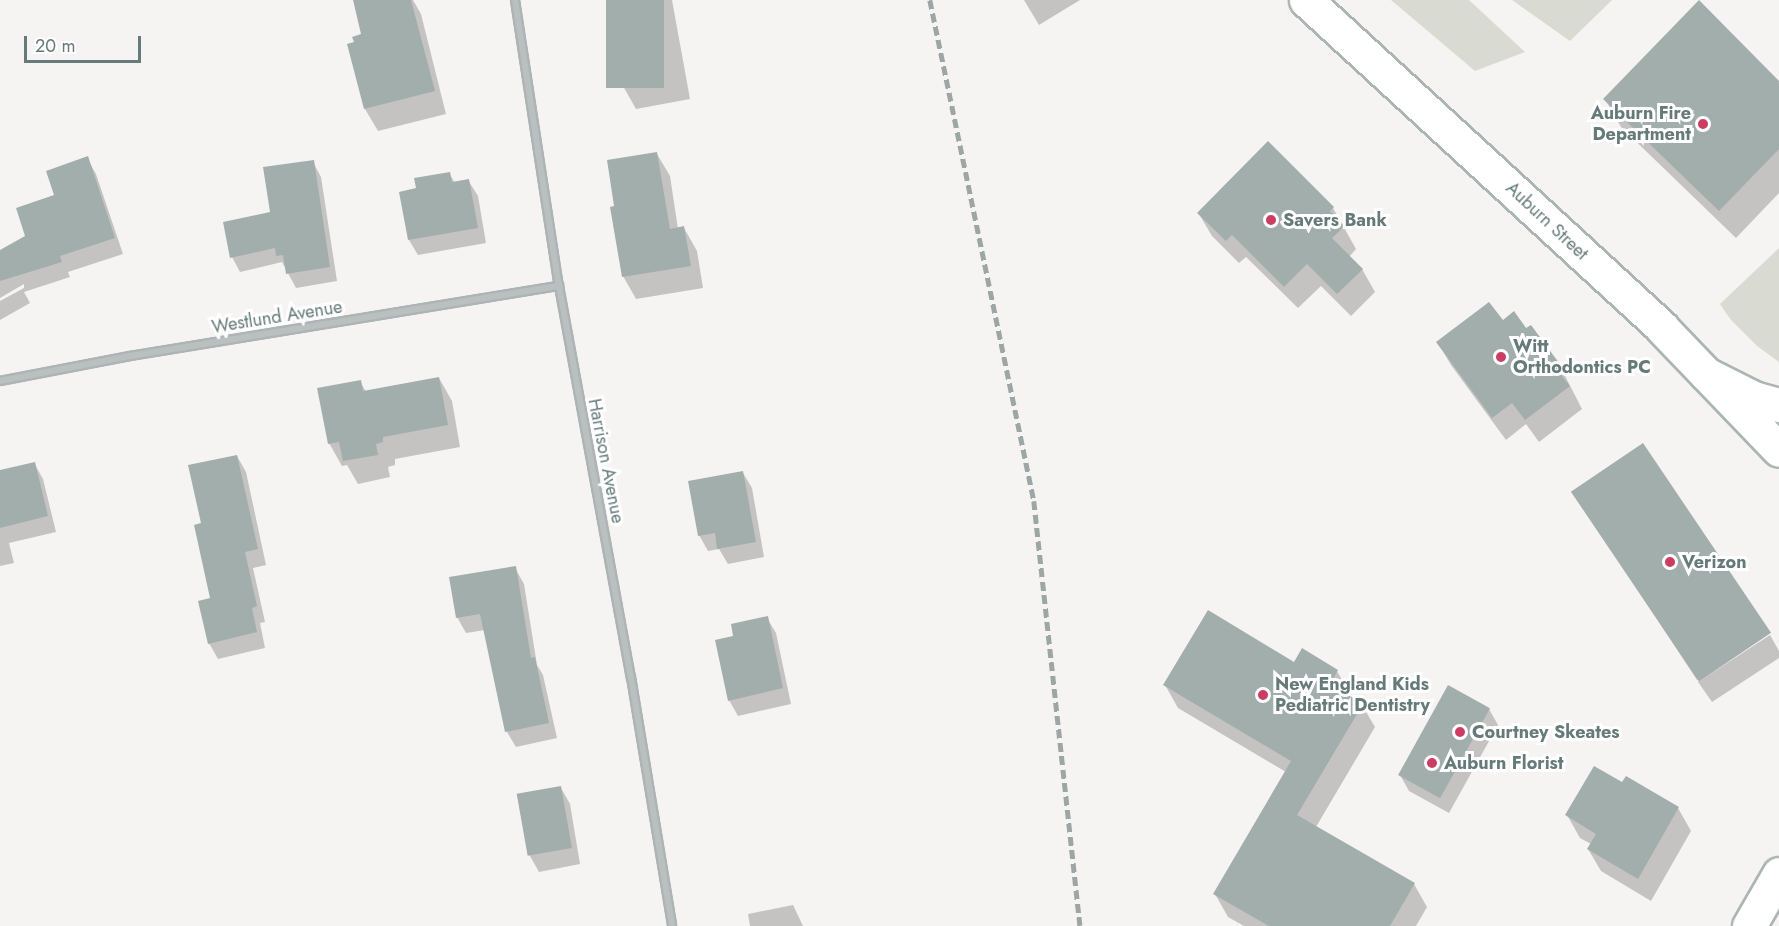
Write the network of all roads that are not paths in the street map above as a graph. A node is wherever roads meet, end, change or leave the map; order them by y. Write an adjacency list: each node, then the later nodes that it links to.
1 (515, 0): 3 (street, Harrison Avenue)
2 (1306, 0): 4 (street, Auburn Street)
3 (559, 286): 5 (street, Westlund Avenue); 9 (street, Harrison Avenue)
4 (1706, 374): 6 (street); 7 (street, Auburn Street)
5 (0, 381)
6 (1779, 405)
7 (1779, 450)
8 (1779, 874): 10 (street)
9 (672, 926)
10 (1749, 926)

